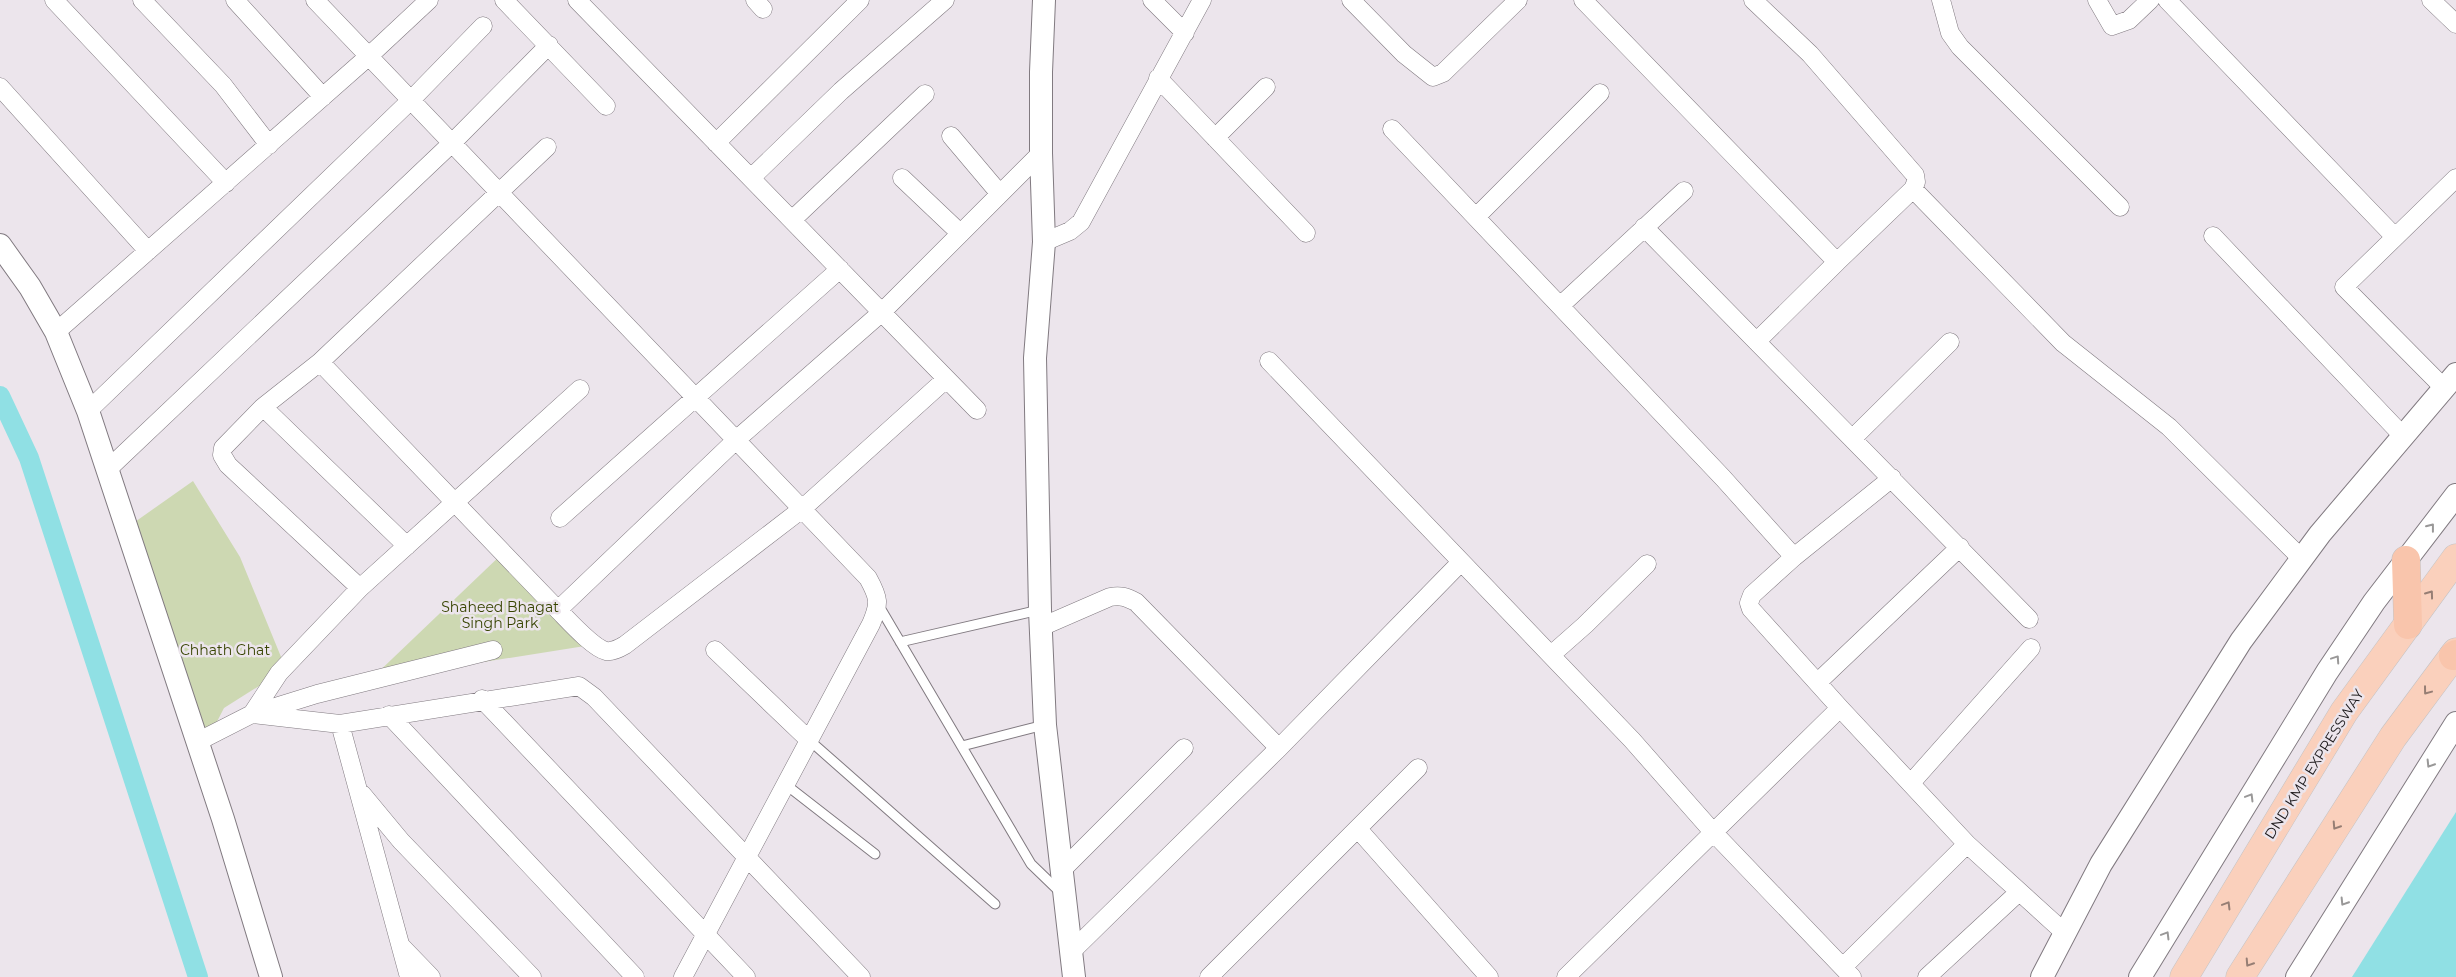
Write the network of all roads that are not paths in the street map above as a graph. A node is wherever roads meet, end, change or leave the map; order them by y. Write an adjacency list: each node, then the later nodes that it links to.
1 (54, 0): 46 (street)
2 (142, 0): 40 (street)
3 (235, 0): 32 (street)
4 (316, 0): 26 (street)
5 (429, 0): 26 (street)
6 (504, 0): 25 (street)
7 (577, 0): 39 (street)
8 (860, 0): 39 (street)
9 (945, 0): 43 (street)
10 (1044, 0): 42 (street)
11 (1152, 0): 24 (street)
12 (1202, 0): 24 (street)
13 (1350, 0): 14 (street)
14 (1518, 0)
15 (1583, 0): 62 (street)
16 (1754, 0): 47 (street)
17 (1941, 0): 51 (street)
18 (2097, 0): 19 (street)
19 (2150, 0)
20 (2167, 0): 58 (street)
21 (2431, 0): 22 (street)
22 (2456, 24)
23 (483, 26): 33 (street)
24 (1185, 33): 27 (street)
25 (549, 45): 34 (street); 38 (street)
26 (369, 56): 32 (street); 33 (street)
27 (1158, 78): 37 (street); 59 (street)
28 (0, 87): 61 (street)
29 (1266, 87): 37 (street)
30 (1600, 93): 52 (street)
31 (925, 94): 53 (street)
32 (323, 97): 40 (street)
33 (411, 100): 38 (street); 77 (street)
34 (606, 106)
35 (1392, 129): 52 (street)
36 (952, 136): 50 (street)
37 (1215, 138): 56 (street)
38 (452, 143): 49 (street); 81 (street)
39 (716, 143): 43 (street)
40 (269, 145): 46 (street)
41 (547, 147): 49 (street)
42 (1041, 153): 50 (street); 59 (street)
43 (751, 178): 53 (street)
44 (902, 178): 55 (street)
45 (2456, 178): 58 (street)
46 (226, 183): 61 (street)
47 (1913, 189): 62 (street); 91 (street)
48 (1684, 191): 54 (street)
49 (500, 193): 70 (street); 74 (street)
50 (1000, 194): 55 (street)
51 (2120, 207)
52 (1476, 217): 64 (street)
53 (792, 220): 63 (street)
54 (1644, 227): 64 (street); 67 (street)
55 (960, 232): 65 (street)
56 (1306, 234)
57 (2213, 236): 78 (street)
58 (2395, 237): 72 (street)
59 (1044, 242): 98 (street)
60 (0, 245): 66 (street)
61 (148, 251): 66 (street)
62 (1837, 262): 67 (street)
63 (840, 269): 65 (street); 74 (street)
64 (1560, 306): 89 (street)
65 (882, 312): 71 (street); 80 (street)
66 (56, 332): 77 (street)
67 (1757, 341): 79 (street)
68 (1950, 342): 79 (street)
69 (1269, 361): 93 (street)
70 (320, 362): 75 (street); 84 (street)
71 (946, 379): 76 (street); 85 (street)
72 (2450, 381): 78 (street)
73 (580, 389): 84 (street)
74 (696, 397): 80 (street); 86 (street)
75 (264, 407): 87 (street); 95 (street)
76 (977, 410)
77 (88, 411): 81 (street)
78 (2403, 436): 91 (street)
79 (1853, 438): 82 (street)
80 (736, 440): 85 (street); 97 (street)
81 (107, 470): 116 (street)
82 (1892, 478): 88 (street); 89 (street)
83 (2456, 495): 92 (street, one-way to 83)
84 (454, 503): 87 (street); 97 (street)
85 (802, 509): 96 (street); 97 (street)
86 (560, 518)
87 (407, 546): 95 (street)
88 (1960, 547): 99 (street); 107 (street)
89 (1794, 557): 107 (street)
90 (2456, 558): 100 (highway, DND KMP EXPRESSWAY, one-way to 90)
91 (2302, 559): 133 (street)
92 (2406, 560): 100 (highway); 152 (street, one-way to 92)
93 (1461, 562): 106 (street); 119 (street)
94 (1648, 564): 106 (street)
95 (360, 588): 110 (street)
96 (879, 606): 101 (lane); 115 (street)
97 (558, 610)
98 (1040, 618): 101 (lane); 114 (street); 119 (street)
99 (2029, 619)
100 (2408, 625): 153 (highway, DND KMP EXPRESSWAY, one-way to 100)
101 (900, 642): 117 (lane)
102 (2031, 648): 121 (street)
103 (493, 650): 110 (street)
104 (715, 650): 115 (street)
105 (2455, 654): 154 (highway, one-way to 154)
106 (1551, 655): 125 (street)
107 (1818, 682): 109 (street)
108 (482, 699): 111 (street); 128 (street); 134 (street)
109 (1840, 708): 121 (street); 125 (street)
110 (252, 714): 113 (street); 116 (street)
111 (389, 715): 113 (street); 142 (street)
112 (2456, 723): 155 (street, one-way to 155)
113 (340, 724): 123 (street)
114 (1045, 725): 117 (lane); 129 (street)
115 (808, 739): 122 (street); 132 (lane)
116 (197, 742): 138 (street)
117 (962, 746): 131 (lane)
118 (1184, 748): 129 (street)
119 (1279, 748): 136 (street)
120 (1418, 768): 124 (street)
121 (1911, 783): 126 (street)
122 (785, 784): 127 (lane); 128 (street)
123 (358, 789): 135 (street); 141 (street)
124 (1358, 829): 147 (street); 148 (street)
125 (1713, 832): 137 (street); 149 (street)
126 (1967, 844): 130 (street); 137 (street)
127 (875, 854)
128 (746, 858): 134 (street); 145 (street)
129 (1062, 870): 131 (street)
130 (2019, 892): 133 (street); 150 (street)
131 (1065, 896): 136 (street)
132 (995, 904)
133 (2066, 934): 151 (street)
134 (705, 936): 143 (street); 144 (street)
135 (400, 944): 139 (street); 140 (street)
136 (1071, 952): 146 (street)
137 (1847, 972)
138 (271, 977)
139 (409, 977)
140 (431, 977)
141 (532, 977)
142 (635, 977)
143 (683, 977)
144 (746, 977)
145 (861, 977)
146 (1074, 977)
147 (1209, 977)
148 (1489, 977)
149 (1566, 977)
150 (1927, 977)
151 (2042, 977)
152 (2140, 977)
153 (2184, 977)
154 (2240, 977)
155 (2297, 977)

